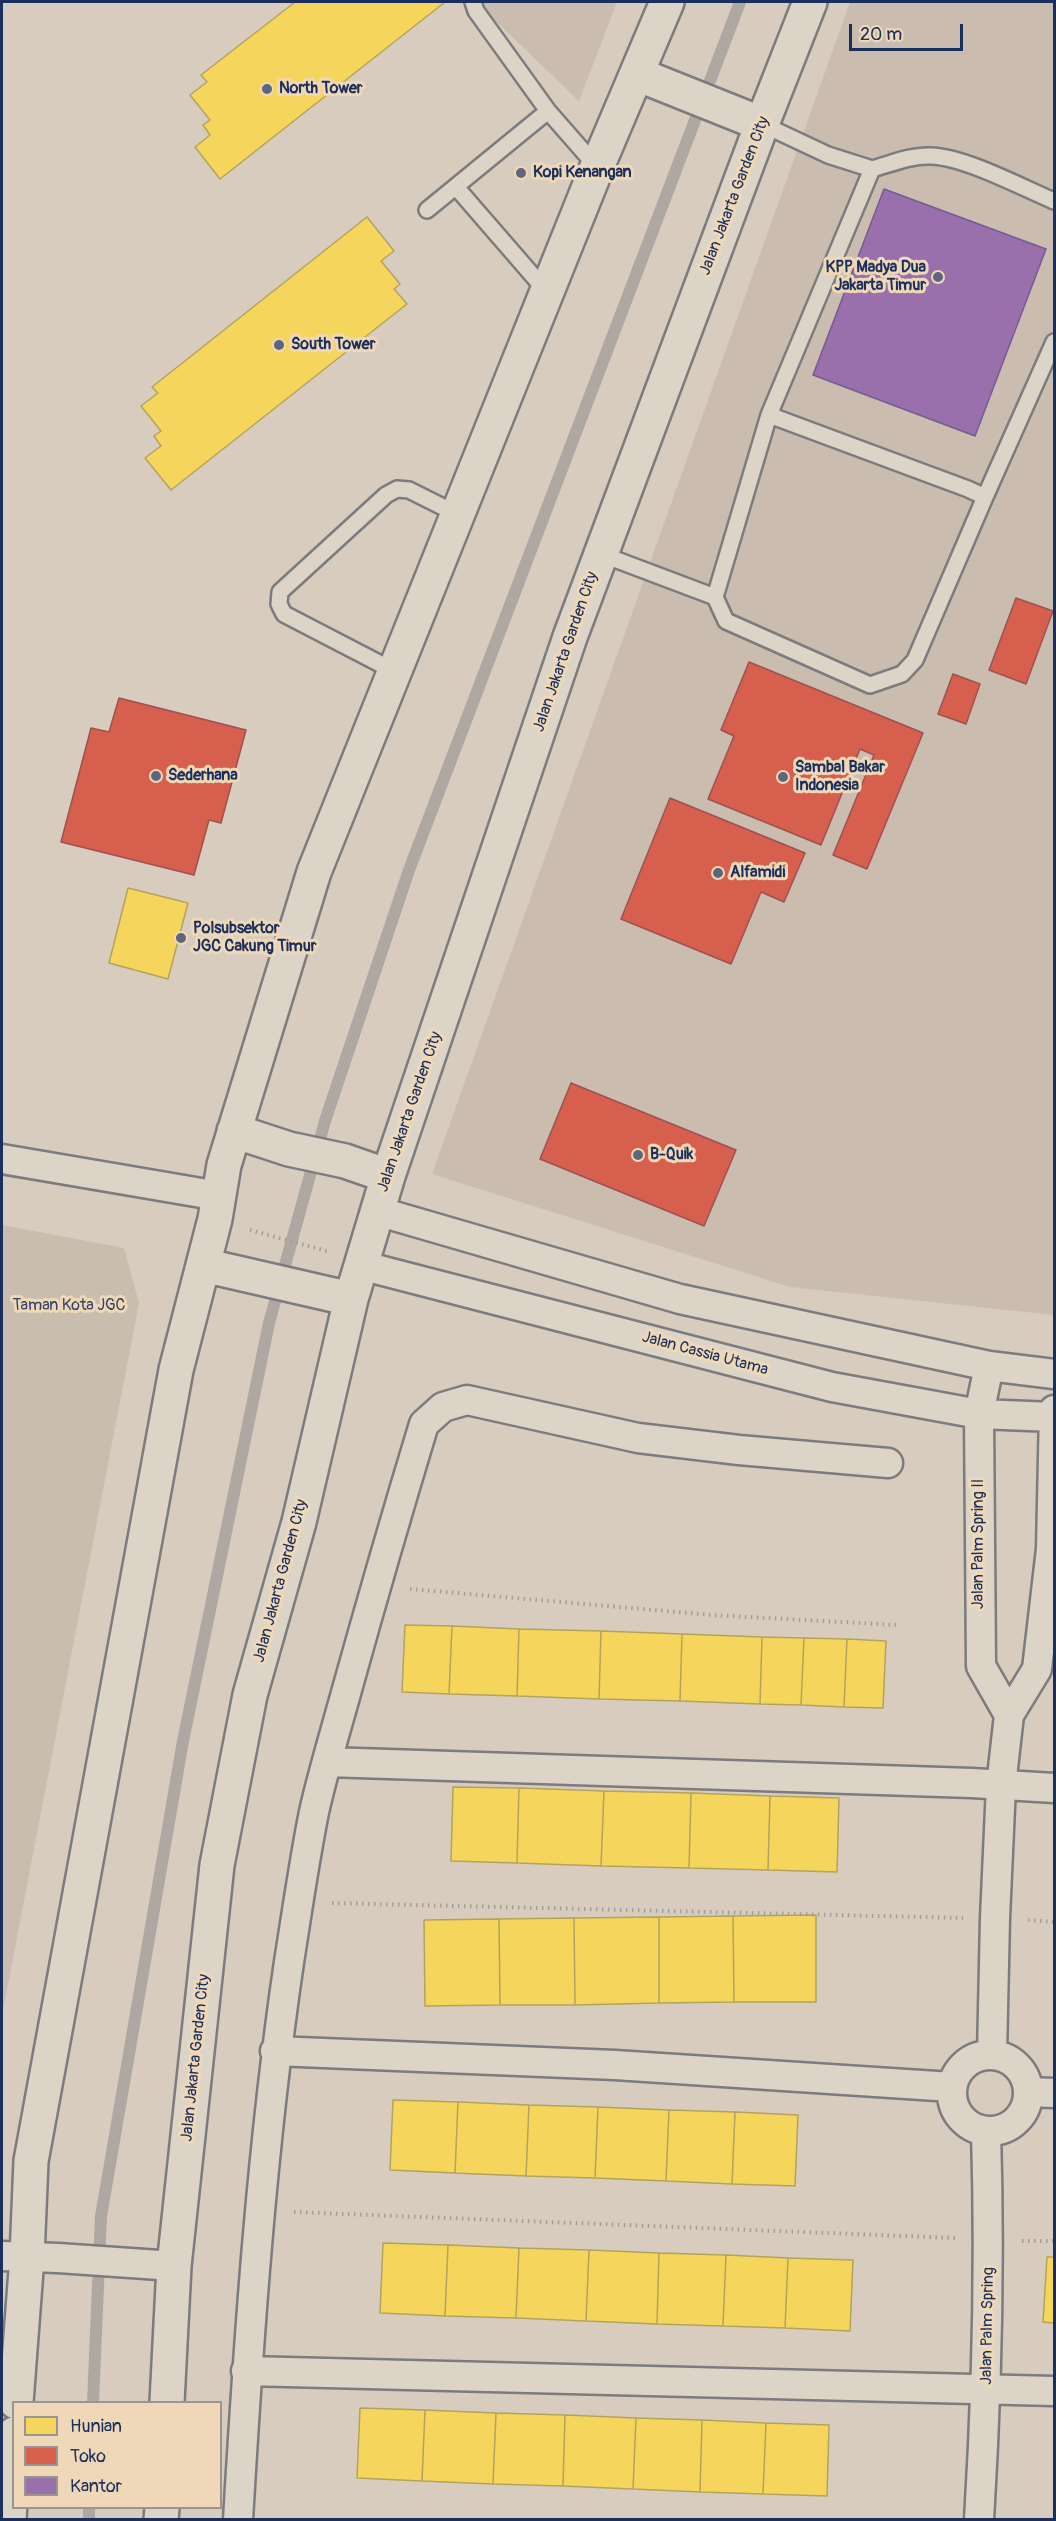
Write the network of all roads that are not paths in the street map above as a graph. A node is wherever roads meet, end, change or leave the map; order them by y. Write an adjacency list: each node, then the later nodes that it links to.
1 (473, 2): 5 (lane)
2 (667, 2): 4 (street)
3 (810, 2): 6 (street, Jalan Jakarta Garden City)
4 (648, 78): 6 (street); 7 (street)
5 (548, 111): 7 (lane); 9 (lane)
6 (751, 121): 8 (lane); 17 (street, Jalan Jakarta Garden City)
7 (597, 167): 12 (street)
8 (872, 169): 10 (lane); 14 (lane)
9 (456, 186): 11 (lane); 12 (lane)
10 (1054, 201)
11 (427, 210)
12 (547, 292): 16 (street)
13 (1054, 342): 15 (lane)
14 (769, 415): 15 (lane); 18 (lane)
15 (985, 497): 18 (lane)
16 (457, 514): 19 (street); 19 (lane)
17 (601, 554): 18 (lane); 22 (street, Jalan Jakarta Garden City)
18 (715, 597)
19 (394, 671): 20 (street)
20 (234, 1131): 22 (street); 23 (street)
21 (2, 1159): 23 (street)
22 (388, 1176): 24 (street, Jalan Jakarta Garden City)
23 (219, 1196): 26 (street)
24 (377, 1211): 25 (street, Jalan Jakarta Garden City); 28 (street)
25 (346, 1259): 27 (street, Jalan Jakarta Garden City); 30 (street, Jalan Cassia Utama)
26 (203, 1265): 27 (street); 42 (street)
27 (351, 1299): 43 (street, Jalan Jakarta Garden City)
28 (988, 1366): 29 (street); 30 (street, Jalan Palm Spring II)
29 (1054, 1374)
30 (979, 1414): 31 (street, Jalan Cassia Utama); 33 (street, Jalan Palm Spring II)
31 (1054, 1415): 33 (street)
32 (888, 1463): 34 (street)
33 (1009, 1715): 35 (street)
34 (327, 1762): 35 (street); 37 (street)
35 (1001, 1786): 36 (street); 38 (street)
36 (1054, 1788)
37 (275, 2051): 39 (street); 44 (street)
38 (992, 2055): 39 (street); 40 (street)
39 (952, 2087): 41 (street)
40 (1042, 2093): 41 (street)
41 (986, 2132): 45 (street, Jalan Palm Spring)
42 (29, 2257): 43 (street); 47 (street)
43 (174, 2266): 48 (street, Jalan Jakarta Garden City)
44 (246, 2371): 45 (street); 52 (street)
45 (987, 2390): 46 (street); 53 (street, Jalan Palm Spring)
46 (1054, 2391)
47 (16, 2401)
48 (167, 2401)
49 (12, 2442): 50 (street)
50 (6, 2468): 51 (street)
51 (9, 2520)
52 (238, 2520)
53 (979, 2520)

